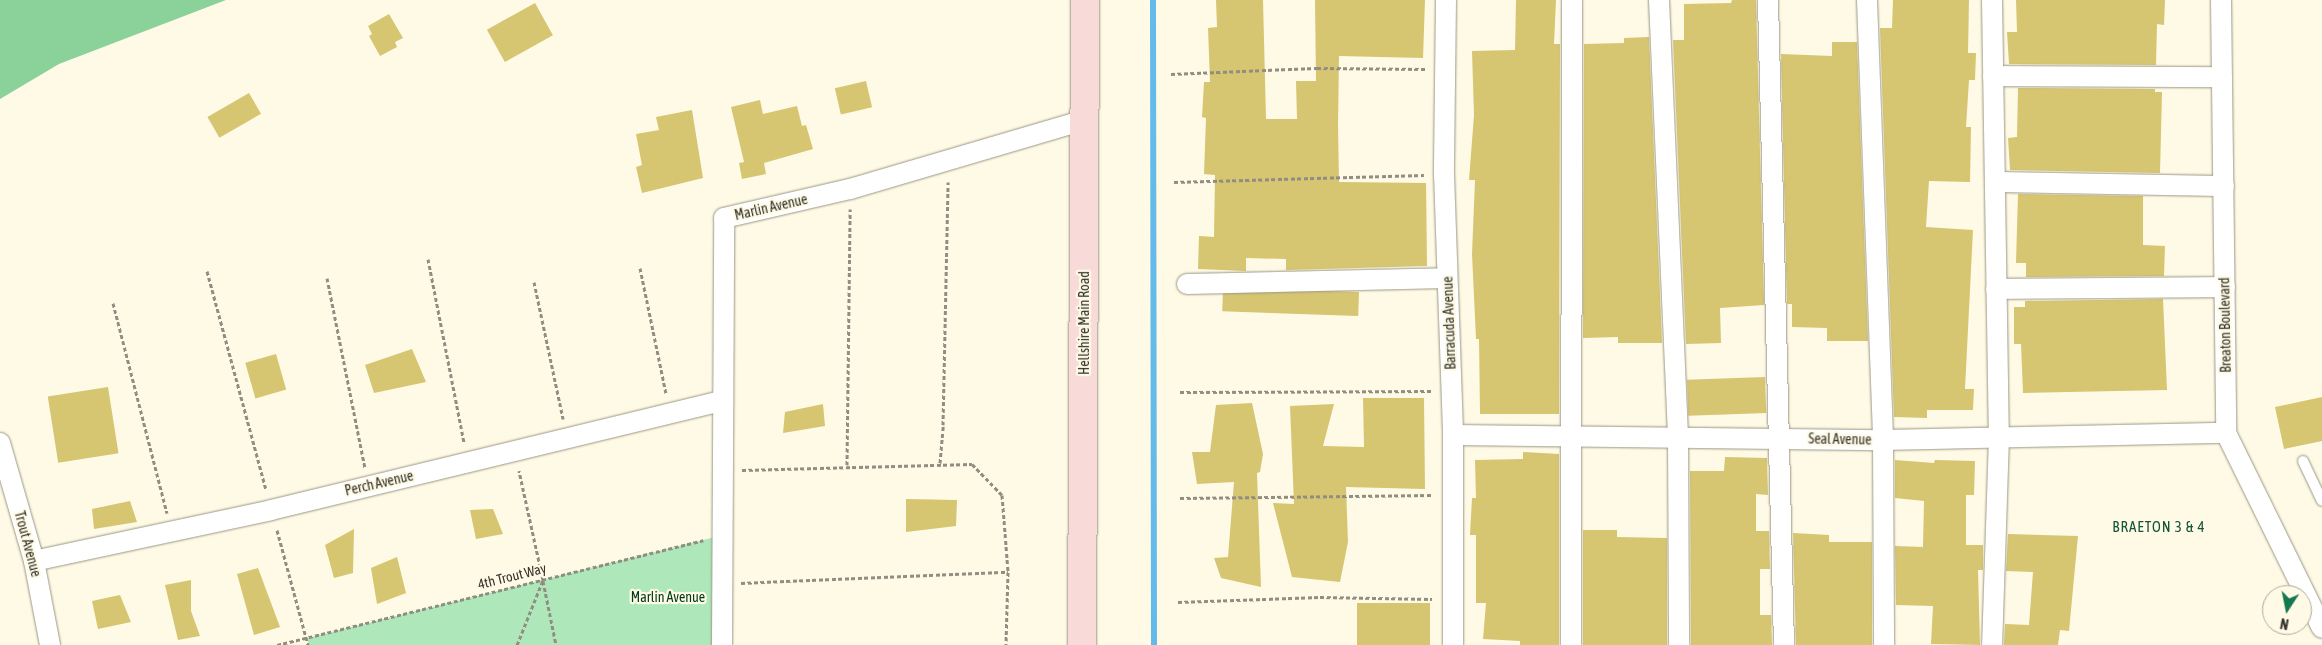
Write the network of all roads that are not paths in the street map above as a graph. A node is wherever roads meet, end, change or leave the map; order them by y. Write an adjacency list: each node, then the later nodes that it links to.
1 (1085, 0): 11 (main road, Hellshire Main Road)
2 (1446, 0): 14 (street, Barracuda Avenue)
3 (1572, 0): 23 (street)
4 (1659, 0): 24 (street)
5 (1768, 0): 21 (street)
6 (1867, 0): 25 (street)
7 (1992, 0): 9 (street)
8 (2221, 0): 10 (street, Breaton Boulevard)
9 (1993, 76): 10 (street); 12 (street)
10 (2222, 77): 13 (street, Breaton Boulevard)
11 (1085, 120): 18 (street, Marlin Avenue); 33 (main road, Hellshire Main Road)
12 (1994, 182): 13 (street); 17 (street)
13 (2224, 186): 16 (street, Breaton Boulevard)
14 (1447, 278): 15 (street); 20 (street, Barracuda Avenue)
15 (1186, 284)
16 (2225, 287): 17 (street); 19 (street, Breaton Boulevard)
17 (1996, 289): 22 (street)
18 (724, 401): 29 (street, Perch Avenue); 32 (street, Marlin Avenue)
19 (2226, 433): 22 (street, Seal Avenue); 30 (street, Breaton Boulevard)
20 (1453, 435): 23 (street, Seal Avenue); 34 (street, Barracuda Avenue)
21 (1781, 437): 24 (street, Seal Avenue); 25 (street, Seal Avenue); 37 (street)
22 (1998, 437): 25 (street, Seal Avenue); 39 (street)
23 (1570, 438): 24 (street, Seal Avenue); 35 (street)
24 (1678, 438): 36 (street)
25 (1883, 440): 38 (street)
26 (0, 443): 29 (street, Trout Avenue)
27 (2303, 461): 28 (lane)
28 (2322, 501)
29 (34, 561): 31 (street, Trout Avenue)
30 (2322, 628)
31 (50, 645)
32 (722, 645)
33 (1082, 645)
34 (1453, 645)
35 (1571, 645)
36 (1679, 645)
37 (1784, 645)
38 (1884, 645)
39 (1992, 645)

